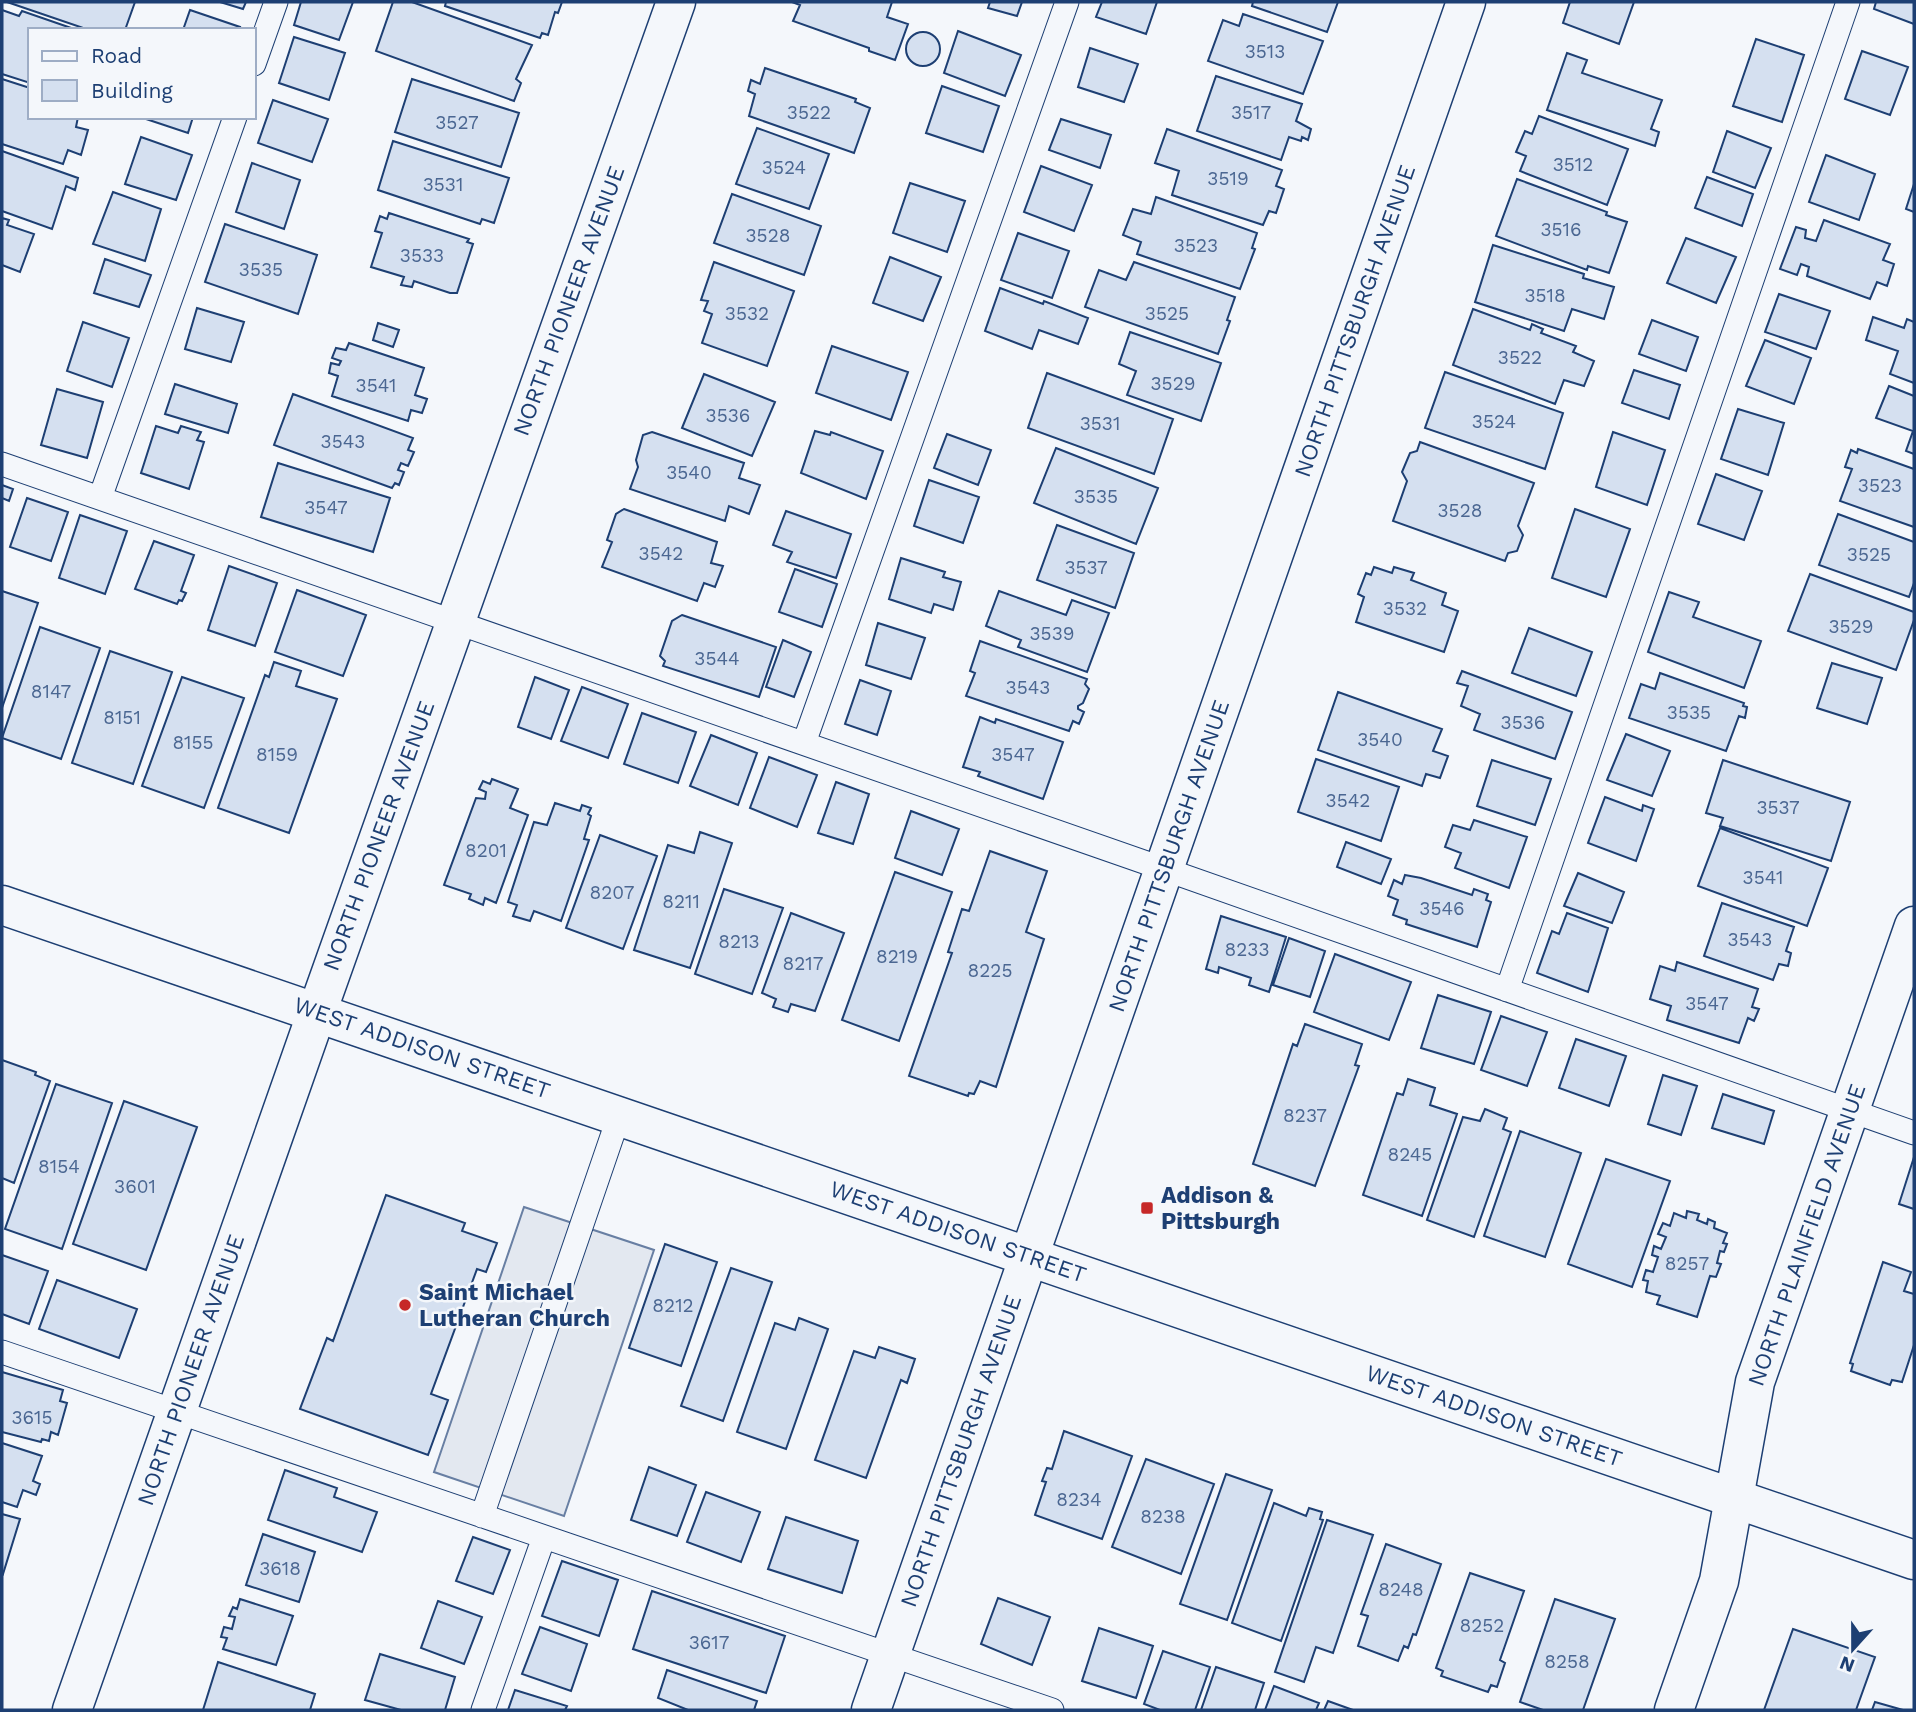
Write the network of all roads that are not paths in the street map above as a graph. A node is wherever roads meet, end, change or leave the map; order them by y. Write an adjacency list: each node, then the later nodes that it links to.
1 (276, 2): 6 (lane)
2 (676, 2): 10 (street, NORTH PIONEER AVENUE)
3 (1067, 2): 11 (lane)
4 (1466, 2): 12 (street, NORTH PITTSBURGH AVENUE)
5 (1848, 2): 15 (lane)
6 (256, 58)
7 (234, 119): 9 (lane)
8 (2, 464): 9 (lane)
9 (100, 498): 10 (lane)
10 (455, 622): 11 (lane); 16 (street, NORTH PIONEER AVENUE)
11 (804, 743): 12 (lane)
12 (1164, 869): 15 (lane); 20 (street, NORTH PITTSBURGH AVENUE)
13 (2, 905): 16 (street, WEST ADDISON STREET)
14 (1914, 926): 17 (street, NORTH PLAINFIELD AVENUE)
15 (1507, 990): 17 (lane)
16 (317, 1012): 18 (street, WEST ADDISON STREET); 22 (street, NORTH PIONEER AVENUE)
17 (1850, 1111): 19 (lane); 23 (street, NORTH PLAINFIELD AVENUE)
18 (619, 1116): 20 (street, WEST ADDISON STREET); 24 (lane)
19 (1914, 1133)
20 (1029, 1257): 23 (street, WEST ADDISON STREET); 27 (street, NORTH PITTSBURGH AVENUE)
21 (2, 1352): 22 (lane)
22 (177, 1412): 24 (lane); 28 (street, NORTH PIONEER AVENUE)
23 (1734, 1498): 26 (street, WEST ADDISON STREET); 32 (street, NORTH PLAINFIELD AVENUE)
24 (482, 1516): 25 (lane)
25 (544, 1537): 27 (lane); 29 (lane)
26 (1914, 1560)
27 (890, 1655): 30 (street, NORTH PITTSBURGH AVENUE); 31 (lane)
28 (72, 1710)
29 (483, 1710)
30 (871, 1710)
31 (1052, 1710)
32 (1674, 1710)

